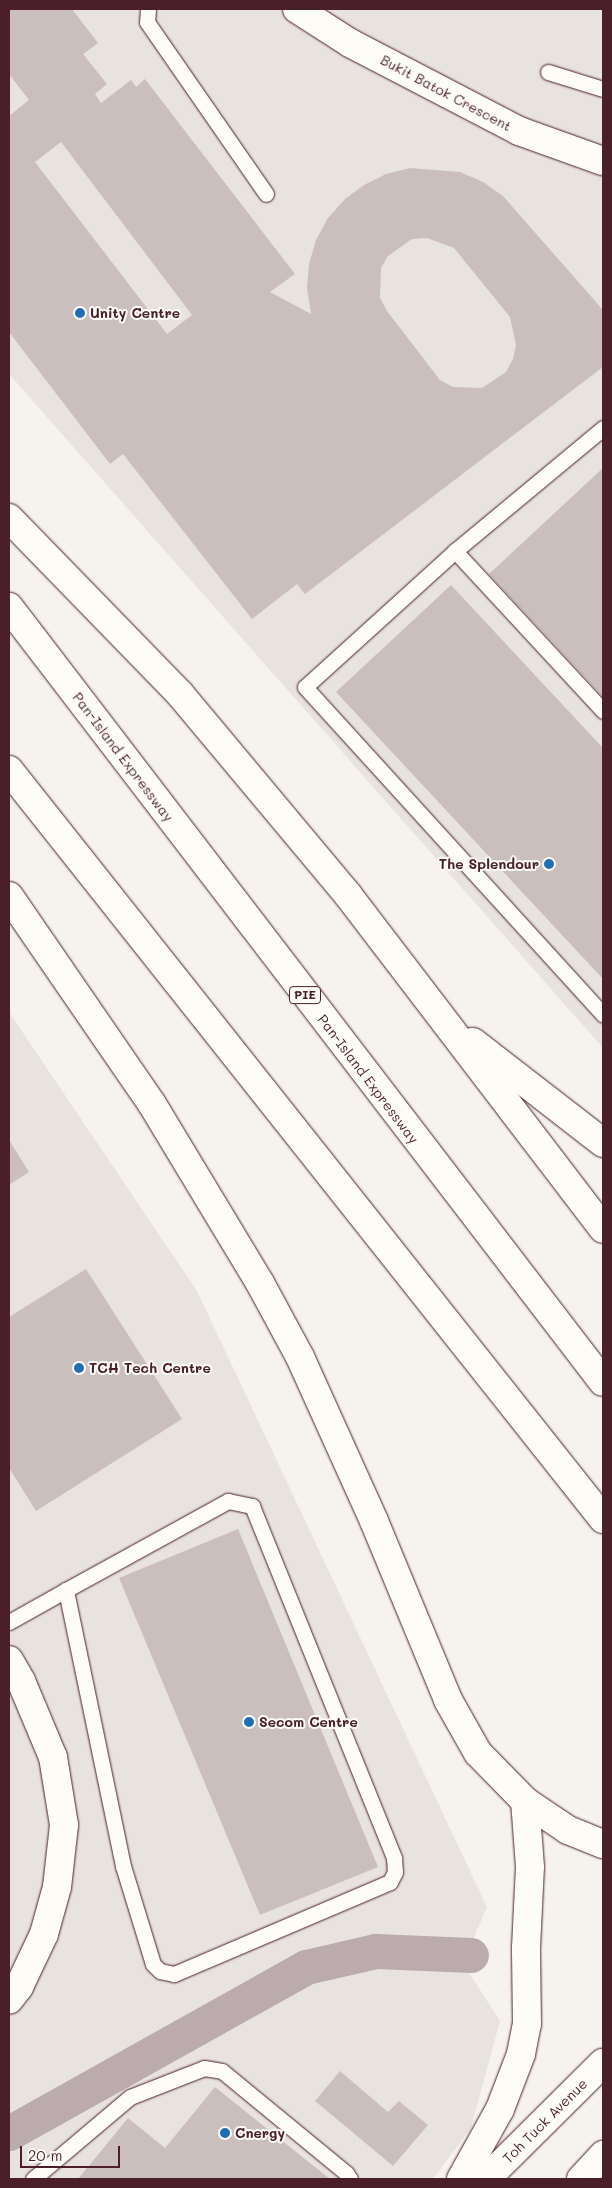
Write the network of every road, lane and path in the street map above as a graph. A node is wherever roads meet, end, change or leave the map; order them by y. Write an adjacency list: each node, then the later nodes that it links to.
1 (148, 9): 6 (lane)
2 (297, 9): 5 (main road, Bukit Batok Crescent)
3 (548, 72): 4 (lane)
4 (603, 88)
5 (603, 161)
6 (266, 194)
7 (603, 428): 9 (lane)
8 (9, 518): 14 (main road)
9 (455, 552): 11 (lane); 15 (lane)
10 (9, 607): 18 (main road, Pan-Island Expressway / PIE)
11 (603, 711)
12 (9, 770): 19 (main road)
13 (9, 896): 23 (main road)
14 (441, 1016): 16 (main road); 17 (main road)
15 (603, 1016)
16 (603, 1144)
17 (603, 1229)
18 (603, 1382)
19 (603, 1518)
20 (66, 1590): 20 (lane); 21 (lane)
21 (9, 1622)
22 (9, 1660): 25 (main road)
23 (525, 1801): 24 (main road); 30 (main road)
24 (603, 1844)
25 (9, 2000)
26 (603, 2063): 31 (main road, Toh Tuck Avenue)
27 (603, 2155): 32 (main road)
28 (33, 2179): 29 (lane)
29 (350, 2179)
30 (461, 2179)
31 (486, 2179)
32 (582, 2179)

